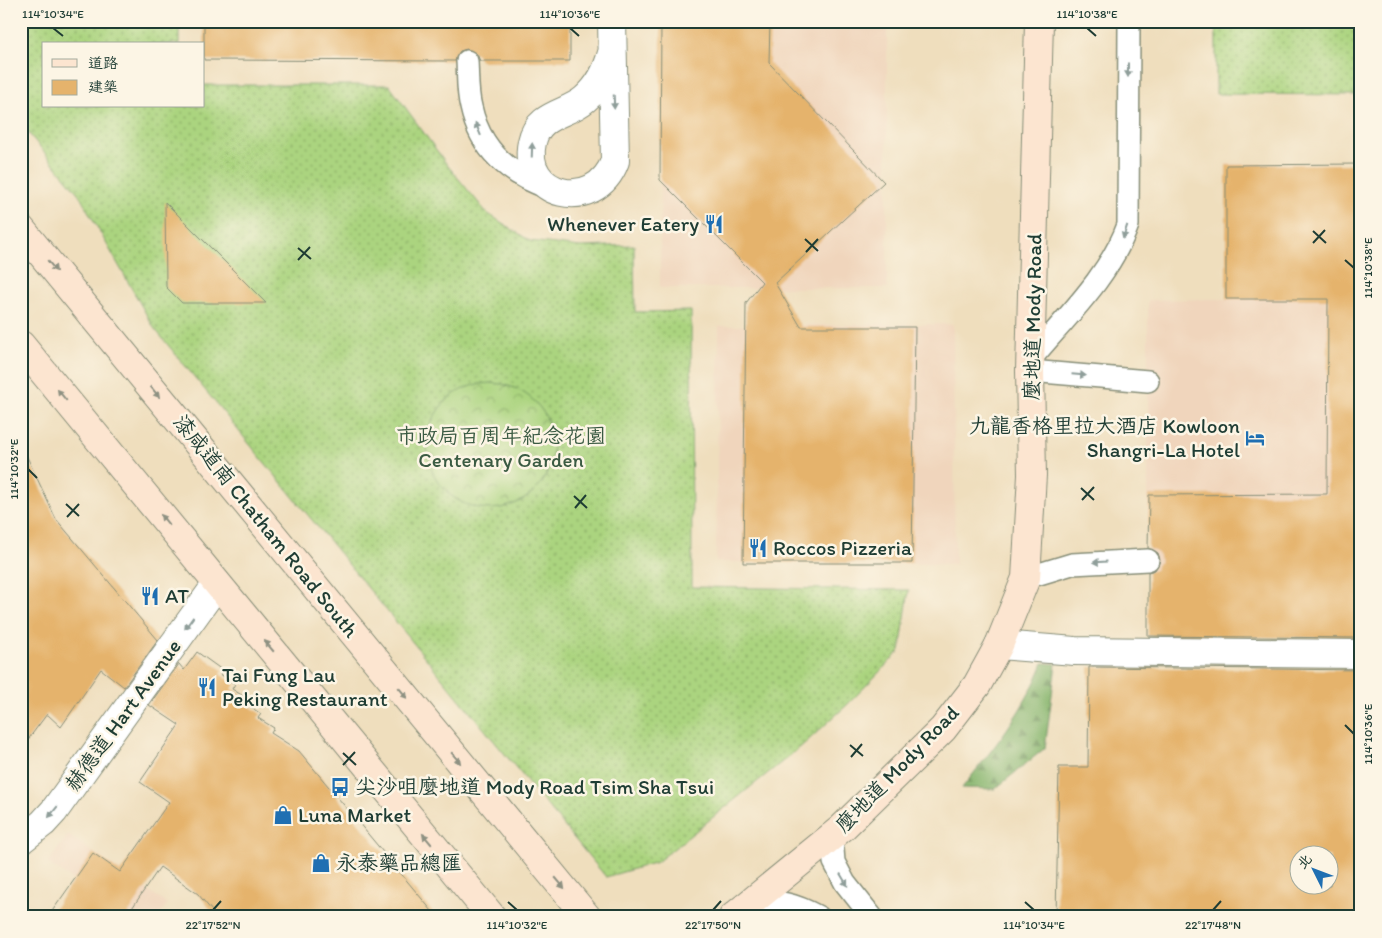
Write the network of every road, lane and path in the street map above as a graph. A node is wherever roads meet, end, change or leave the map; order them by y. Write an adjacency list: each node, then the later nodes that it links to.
1 (612, 21): 4 (street)
2 (1039, 21): 9 (main road, 麼地道 Mody Road)
3 (1128, 21): 9 (lane, one-way to 9)
4 (612, 54): 6 (street, one-way to 4); 6 (street, one-way to 6)
5 (467, 61): 6 (lane, one-way to 5)
6 (554, 189)
7 (21, 229): 20 (main road, 漆咸道南 Chatham Road South, one-way to 20)
8 (21, 345): 13 (main road, one-way to 8)
9 (1031, 365): 10 (lane, one-way to 10); 12 (main road, 麼地道 Mody Road)
10 (1148, 381)
11 (1148, 560): 12 (lane, one-way to 12)
12 (1026, 578): 14 (main road, 麼地道 Mody Road)
13 (217, 584): 17 (street, 赫德道 Hart Avenue, one-way to 17); 19 (main road, one-way to 13)
14 (999, 644): 15 (street); 16 (main road, 麼地道 Mody Road)
15 (1361, 654)
16 (832, 836): 18 (main road, 麼地道 Mody Road); 22 (lane, one-way to 22)
17 (21, 840)
18 (742, 910): 21 (lane)
19 (492, 917)
20 (588, 917)
21 (819, 917)
22 (872, 917)

